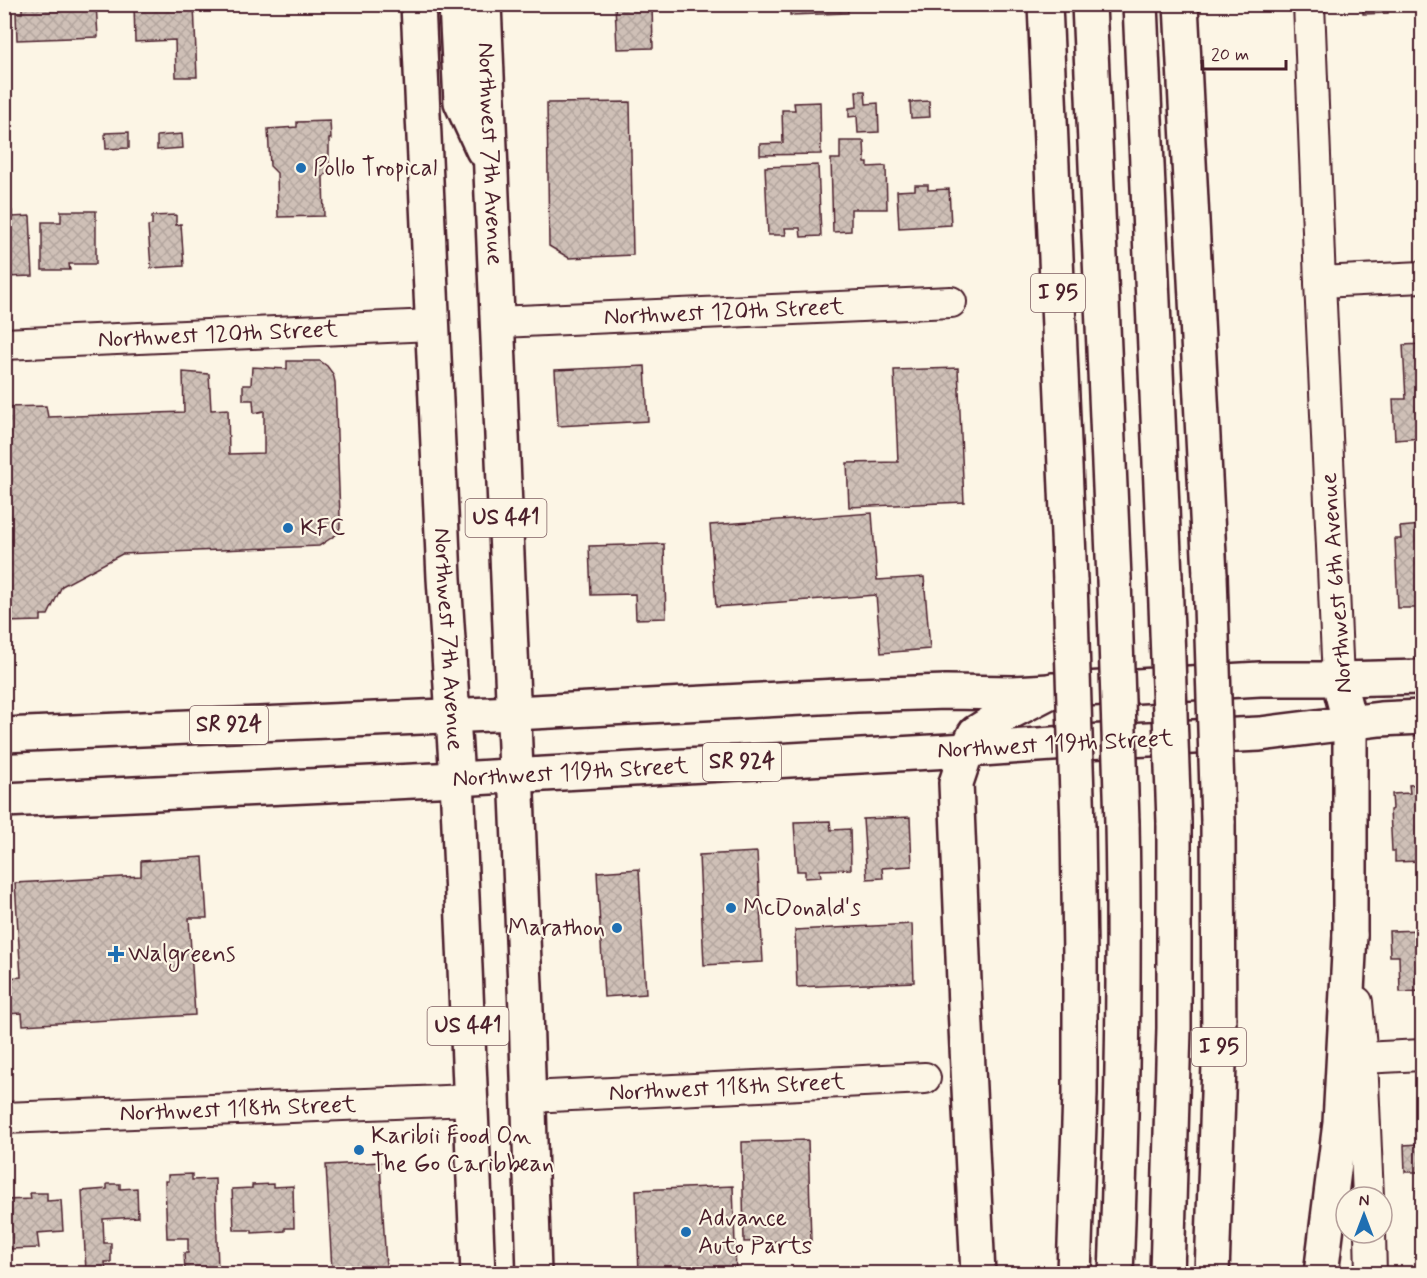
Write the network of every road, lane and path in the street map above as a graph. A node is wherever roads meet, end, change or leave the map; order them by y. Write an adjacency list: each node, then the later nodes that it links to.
1 (418, 4): 14 (main road, Northwest 7th Avenue / US 441)
2 (456, 4): 9 (main road)
3 (484, 4): 9 (main road, Northwest 7th Avenue / US 441)
4 (1045, 4): 42 (main road, I 95, bridge)
5 (1089, 4): 43 (main road, bridge)
6 (1140, 4): 44 (main road, bridge)
7 (1181, 4): 45 (main road, I 95, bridge)
8 (1309, 4): 11 (street, Northwest 6th Avenue)
9 (491, 168): 13 (main road, Northwest 7th Avenue / US 441)
10 (1422, 277): 11 (street)
11 (1320, 282): 17 (street, Northwest 6th Avenue)
12 (951, 302): 13 (street, Northwest 120th Street)
13 (498, 322): 19 (main road, Northwest 7th Avenue / US 441)
14 (432, 325): 15 (street, Northwest 120th Street); 20 (main road, Northwest 7th Avenue / US 441)
15 (4, 344)
16 (1422, 677): 17 (main road, SR 924)
17 (1338, 679): 18 (main road, SR 924); 22 (main road, Northwest 6th Avenue)
18 (1053, 690): 19 (main road, SR 924); 24 (main road)
19 (514, 713): 20 (main road, SR 924); 25 (main road, Northwest 7th Avenue / US 441)
20 (454, 716): 23 (main road, SR 924); 26 (main road, Northwest 7th Avenue / US 441)
21 (1422, 717): 22 (main road, Northwest 119th Street / SR 924)
22 (1350, 724): 24 (main road, Northwest 119th Street / SR 924); 28 (main road, Northwest 6th Avenue)
23 (4, 735)
24 (967, 750): 25 (main road, Northwest 119th Street / SR 924); 41 (main road)
25 (516, 775): 26 (main road, Northwest 119th Street / SR 924); 32 (main road, Northwest 7th Avenue / US 441)
26 (457, 779): 27 (main road, Northwest 119th Street / SR 924); 33 (main road, Northwest 7th Avenue / US 441)
27 (4, 801)
28 (1350, 935): 30 (street, Northwest 6th Avenue); 46 (main road)
29 (1422, 1055): 30 (street)
30 (1362, 1058): 35 (street, Northwest 6th Avenue)
31 (925, 1078): 32 (street, Northwest 118th Street)
32 (529, 1097): 40 (main road, Northwest 7th Avenue / US 441)
33 (471, 1100): 34 (street, Northwest 118th Street); 36 (main road, Northwest 7th Avenue / US 441)
34 (4, 1118)
35 (1367, 1185)
36 (474, 1186): 38 (main road, Northwest 7th Avenue / US 441); 39 (main road)
37 (1370, 1245): 47 (street)
38 (478, 1274)
39 (500, 1274)
40 (534, 1274)
41 (978, 1274)
42 (1074, 1274)
43 (1116, 1274)
44 (1167, 1274)
45 (1212, 1274)
46 (1321, 1274)
47 (1371, 1274)

